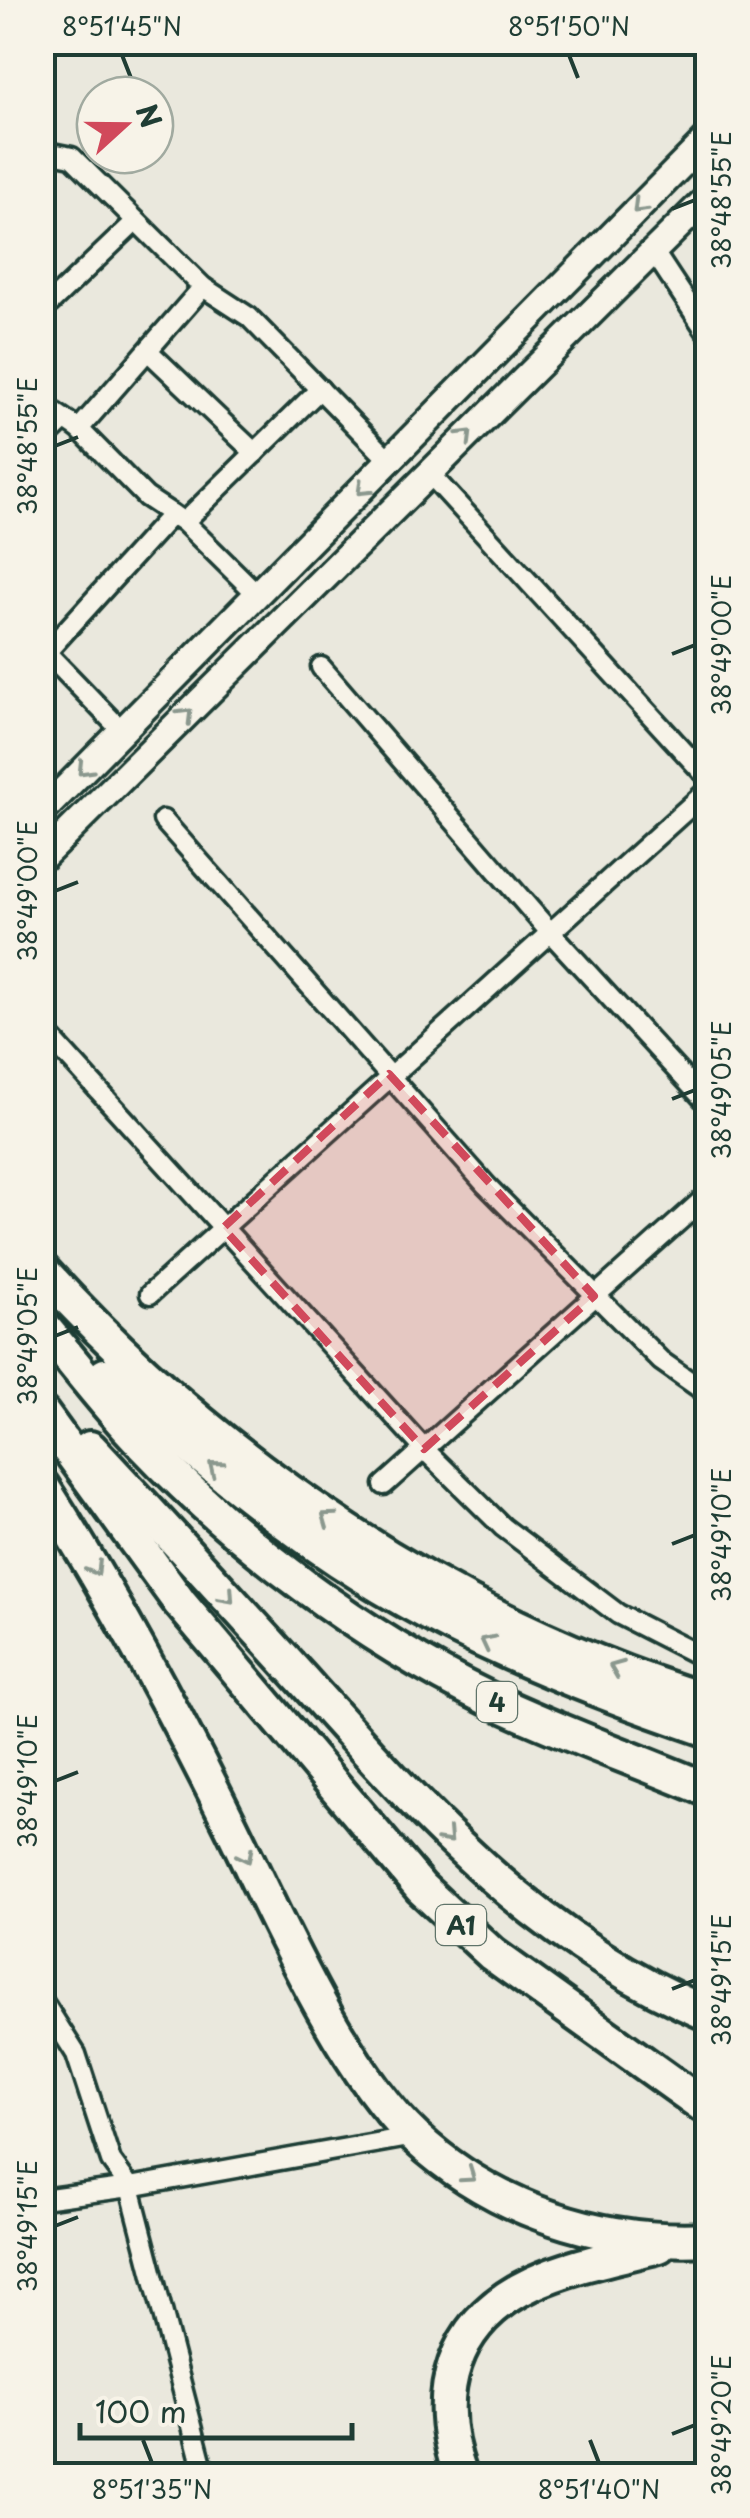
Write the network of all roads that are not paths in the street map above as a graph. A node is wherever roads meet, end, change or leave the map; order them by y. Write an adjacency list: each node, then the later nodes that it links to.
1 (708, 138): 15 (main road, one-way to 15)
2 (42, 155): 4 (street)
3 (708, 197): 5 (main road)
4 (136, 221): 6 (street); 7 (street)
5 (652, 248): 8 (street); 16 (main road, one-way to 5)
6 (203, 287): 9 (street); 10 (street)
7 (42, 311)
8 (708, 334)
9 (148, 351): 12 (street); 14 (street)
10 (320, 389): 14 (street); 15 (street)
11 (42, 404): 12 (street)
12 (70, 426): 13 (street); 17 (street)
13 (42, 440)
14 (254, 453): 17 (street)
15 (392, 462): 18 (main road, one-way to 18)
16 (429, 474): 22 (street); 26 (main road, one-way to 16)
17 (178, 518): 18 (street); 19 (street)
18 (256, 593): 21 (main road)
19 (44, 652): 21 (street)
20 (321, 667): 27 (street)
21 (122, 731): 24 (main road, one-way to 24)
22 (708, 778)
23 (708, 790): 27 (street)
24 (42, 812)
25 (163, 820): 29 (street)
26 (42, 858)
27 (549, 931): 29 (street); 30 (street)
28 (42, 1028): 32 (street)
29 (389, 1074): 32 (street); 35 (street)
30 (708, 1104)
31 (708, 1195): 35 (street)
32 (223, 1228): 34 (street); 40 (street)
33 (42, 1270): 44 (highway, one-way to 33)
34 (150, 1294)
35 (594, 1296): 37 (street); 40 (street)
36 (42, 1322): 45 (highway, one-way to 36); 46 (highway, 4)
37 (708, 1394)
38 (42, 1397): 48 (highway, one-way to 48)
39 (42, 1413): 49 (highway, A1)
40 (424, 1449): 41 (street); 43 (street)
41 (384, 1485)
42 (42, 1486): 50 (highway, one-way to 50)
43 (708, 1660)
44 (708, 1701)
45 (708, 1730)
46 (708, 1790)
47 (42, 2000): 51 (street)
48 (708, 2014)
49 (708, 2109)
50 (414, 2136): 51 (street); 53 (highway, one-way to 53)
51 (130, 2187): 52 (street); 54 (street)
52 (42, 2198)
53 (693, 2240): 55 (highway)
54 (206, 2476)
55 (461, 2476)

